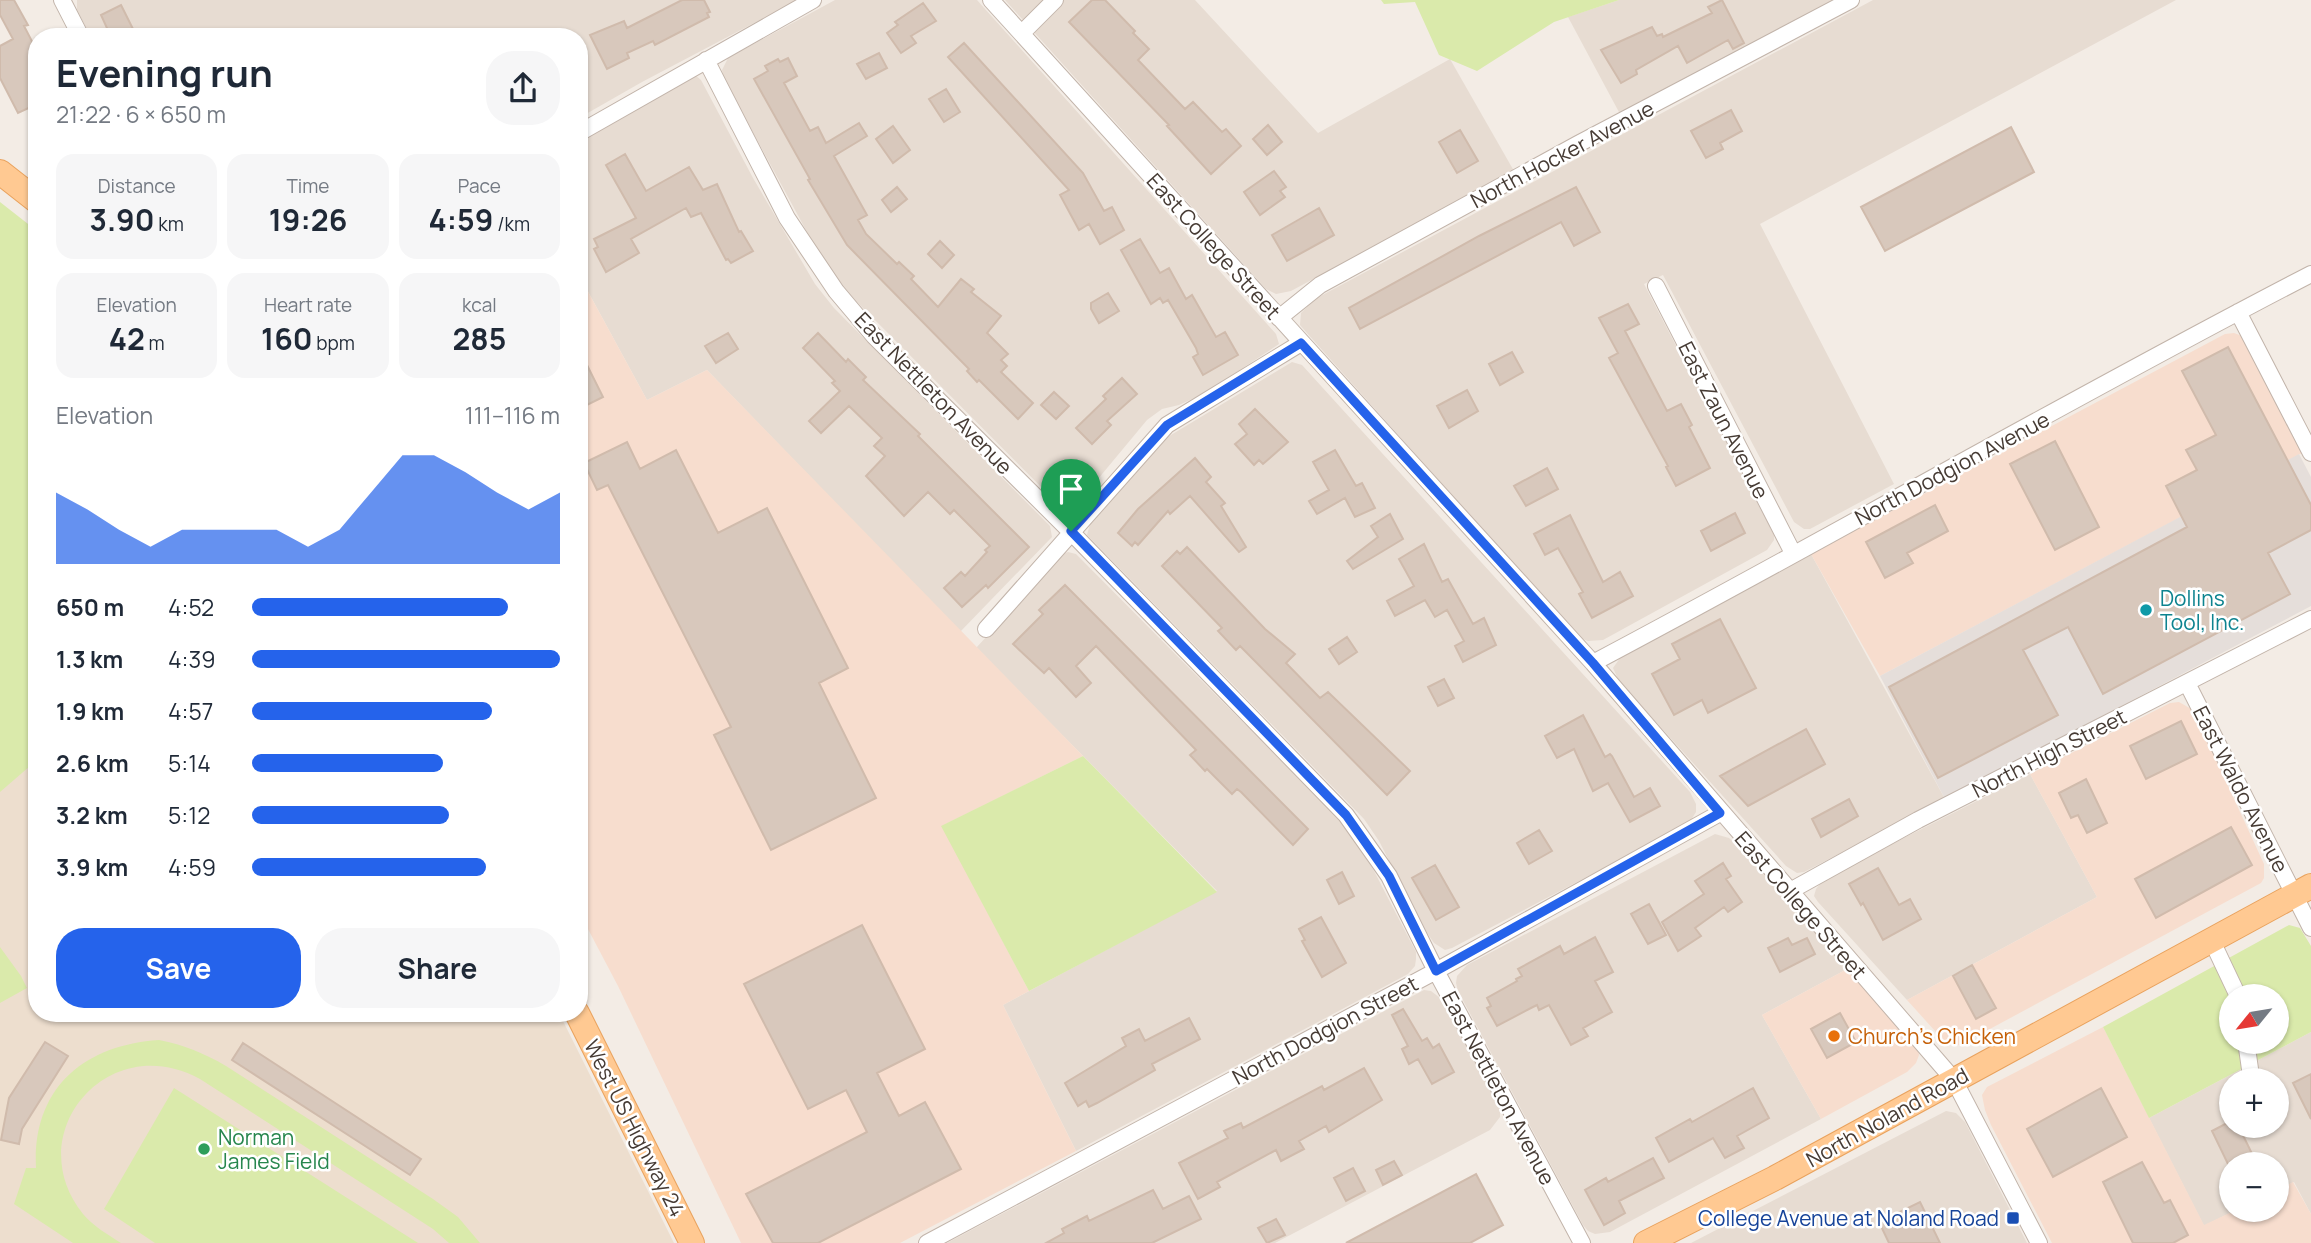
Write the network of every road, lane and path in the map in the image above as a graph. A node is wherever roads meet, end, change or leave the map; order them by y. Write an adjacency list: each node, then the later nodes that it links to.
1 (62, 0): 6 (street)
2 (813, 0): 8 (street)
3 (991, 0): 7 (street, East College Street)
4 (1055, 0): 7 (street)
5 (1851, 0): 15 (street, North Hocker Avenue)
6 (76, 28)
7 (1022, 33): 15 (street, East College Street)
8 (706, 60): 9 (street); 18 (street, East Nettleton Avenue)
9 (588, 128)
10 (0, 172): 11 (main road)
11 (28, 194)
12 (2311, 274): 14 (street, North Dodgion Avenue)
13 (1656, 286): 19 (street, East Zaun Avenue)
14 (2238, 312): 17 (street); 19 (street, North Dodgion Avenue)
15 (1279, 318): 16 (street, East College Street)
16 (1301, 343): 18 (street); 22 (street, East College Street)
17 (2311, 453)
18 (1071, 531): 21 (street); 29 (street, East Nettleton Avenue)
19 (1793, 553): 22 (street, North Dodgion Avenue)
20 (2311, 619): 23 (street, North High Street)
21 (986, 629)
22 (1593, 663): 24 (street, East College Street)
23 (2187, 683): 25 (street, North High Street); 26 (street, East Waldo Avenue)
24 (1720, 813): 25 (street, East College Street); 29 (street, North Dodgion Street)
25 (1790, 891): 32 (street, East College Street)
26 (2303, 891): 27 (street, East Waldo Avenue); 28 (main road, North Noland Road)
27 (2311, 928)
28 (2211, 939): 30 (street); 32 (main road, North Noland Road)
29 (1436, 971): 34 (street, North Dodgion Street); 35 (street, East Nettleton Avenue)
30 (2232, 984)
31 (582, 1022): 33 (main road, West US Highway 24)
32 (1954, 1080): 36 (main road, North Noland Road); 37 (street, East College Street)
33 (692, 1243)
34 (927, 1243)
35 (1582, 1243)
36 (1646, 1243)
37 (2039, 1243)

